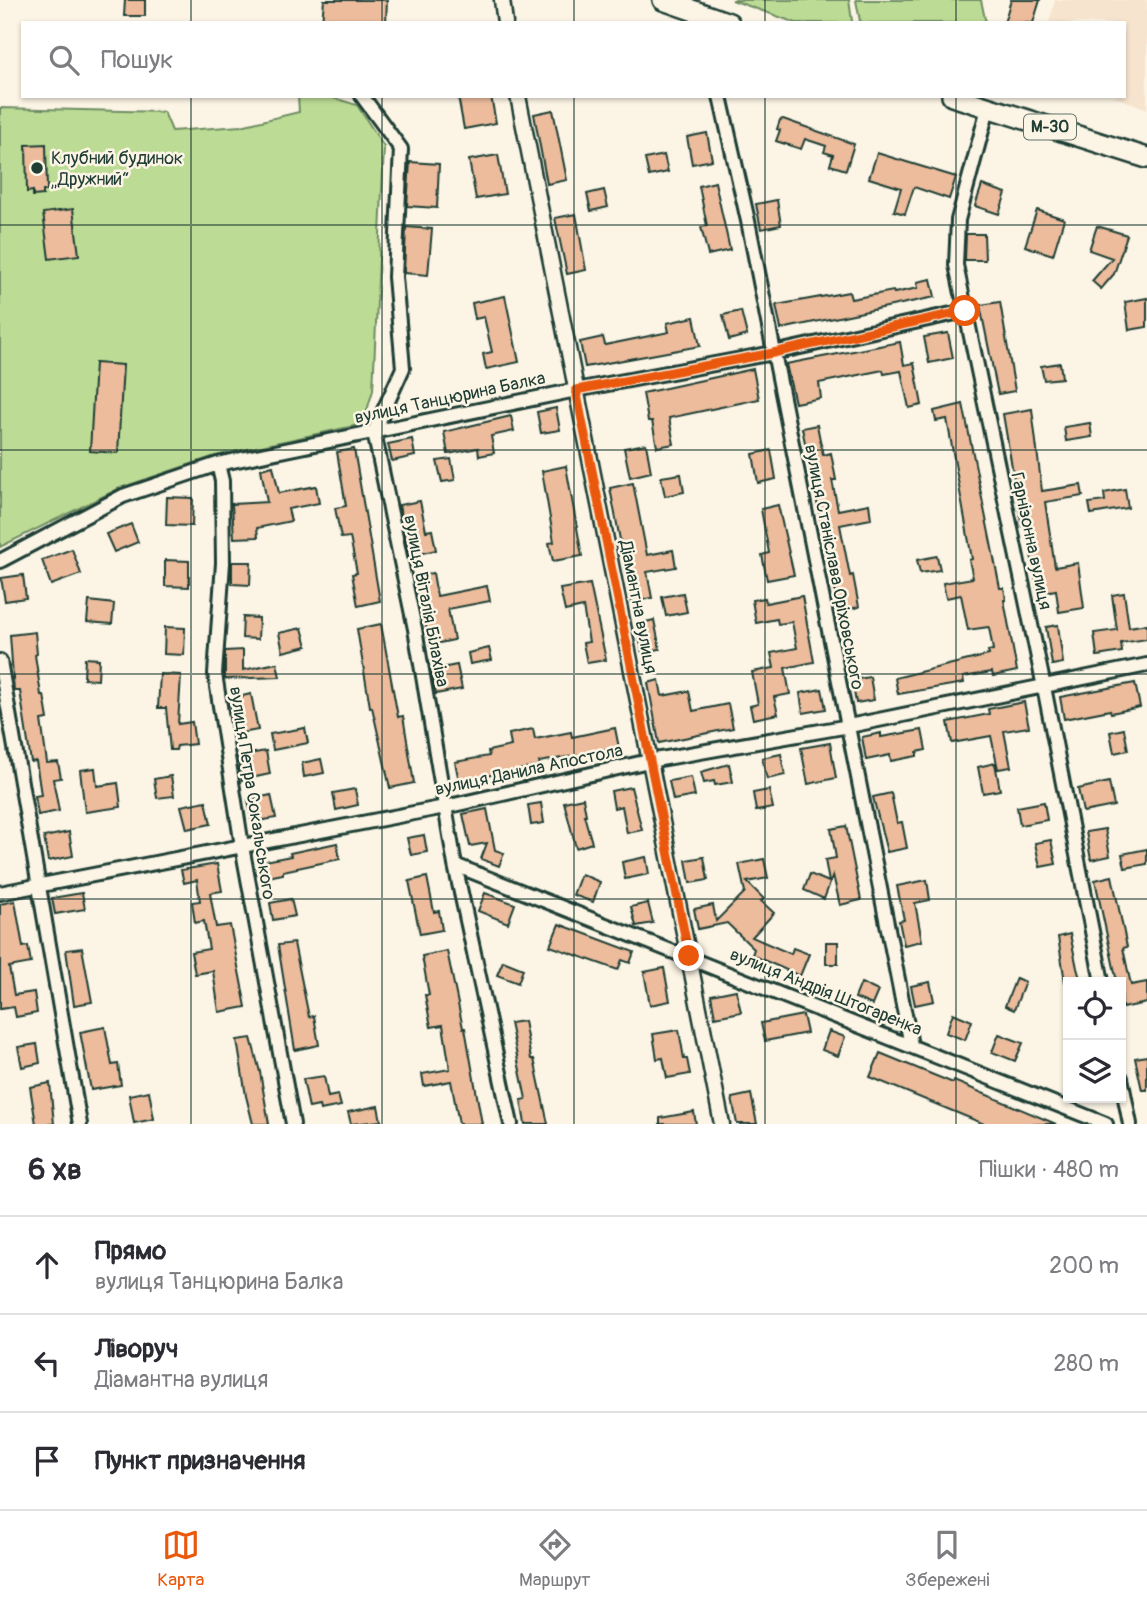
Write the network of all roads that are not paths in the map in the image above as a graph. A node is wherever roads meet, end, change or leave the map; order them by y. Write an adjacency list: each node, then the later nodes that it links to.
1 (502, 0): 3 (street)
2 (663, 0): 4 (highway)
3 (505, 21)
4 (723, 21)
5 (363, 98): 14 (street)
6 (518, 98): 13 (street, Діамантна вулиця)
7 (720, 98): 12 (street, вулиця Станіслава Оріховського)
8 (958, 98): 9 (highway, М-30)
9 (988, 108): 10 (highway, М-30); 11 (street, Гарнізонна вулиця)
10 (1147, 158)
11 (965, 311): 12 (street, вулиця Танцюрина Балка); 19 (street, Гарнізонна вулиця)
12 (773, 353): 13 (street, вулиця Танцюрина Балка); 20 (street, вулиця Станіслава Оріховського)
13 (576, 390): 14 (street, вулиця Танцюрина Балка); 21 (street, Діамантна вулиця)
14 (374, 432): 15 (street, вулиця Танцюрина Балка); 22 (street, вулиця Віталія Білахіва)
15 (218, 464): 16 (street, вулиця Танцюрина Балка); 23 (street, вулиця Петра Сокальського)
16 (0, 561)
17 (0, 661): 25 (street)
18 (1147, 665): 19 (street, вулиця Данила Апостола)
19 (1044, 687): 20 (street, вулиця Данила Апостола); 28 (street, Гарнізонна вулиця)
20 (849, 726): 21 (street, вулиця Данила Апостола); 29 (street, вулиця Станіслава Оріховського)
21 (649, 761): 22 (street, вулиця Данила Апостола); 27 (street, Діамантна вулиця)
22 (445, 807): 23 (street, вулиця Данила Апостола); 24 (street, вулиця Віталія Білахіва)
23 (242, 846): 25 (street, вулиця Данила Апостола); 32 (street, вулиця Петра Сокальського)
24 (455, 865): 27 (street, вулиця Андрія Штогаренка); 33 (street, вулиця Віталія Білахіва)
25 (37, 886): 26 (street, вулиця Данила Апостола); 31 (street)
26 (0, 893)
27 (689, 956): 29 (street, вулиця Андрія Штогаренка); 34 (street, Діамантна вулиця)
28 (1101, 977)
29 (911, 1045): 35 (street, вулиця Андрія Штогаренка)
30 (1126, 1103): 36 (street)
31 (80, 1124)
32 (293, 1124)
33 (511, 1124)
34 (722, 1124)
35 (1106, 1124)
36 (1130, 1124)

